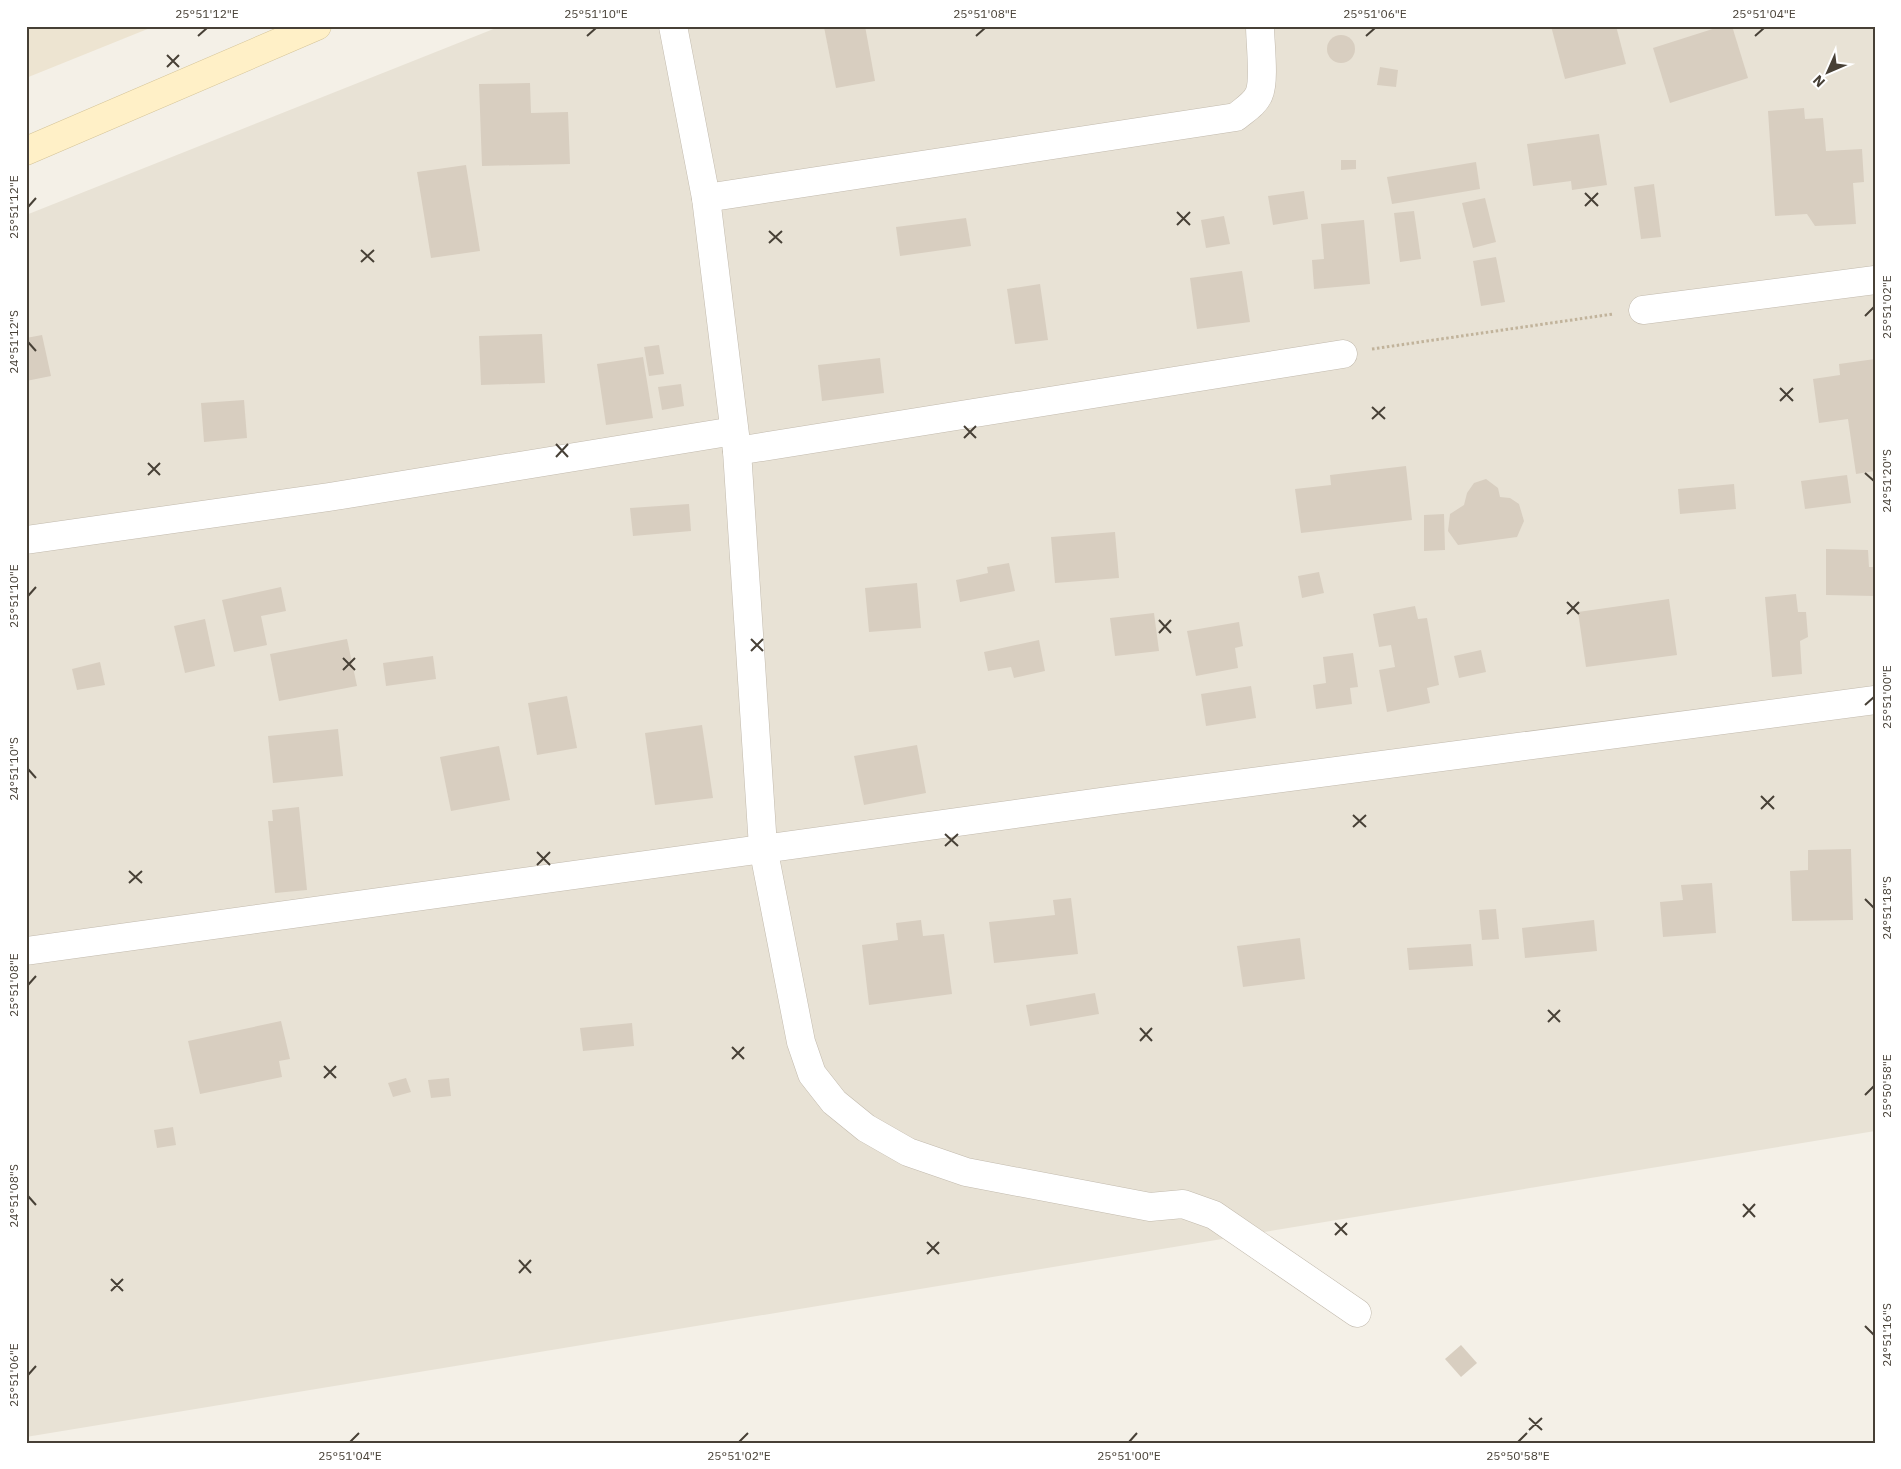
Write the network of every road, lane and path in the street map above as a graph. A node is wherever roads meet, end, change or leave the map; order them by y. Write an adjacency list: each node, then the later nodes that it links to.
1 (317, 26): 4 (street)
2 (673, 26): 5 (street)
3 (1260, 26): 5 (street)
4 (26, 151)
5 (706, 198): 9 (street)
6 (1875, 280): 7 (street)
7 (1643, 310): 8 (path)
8 (1343, 354): 9 (street)
9 (736, 441): 10 (street); 12 (street)
10 (26, 540)
11 (1875, 700): 12 (street)
12 (763, 847): 13 (street); 14 (street)
13 (26, 951)
14 (1357, 1313)

